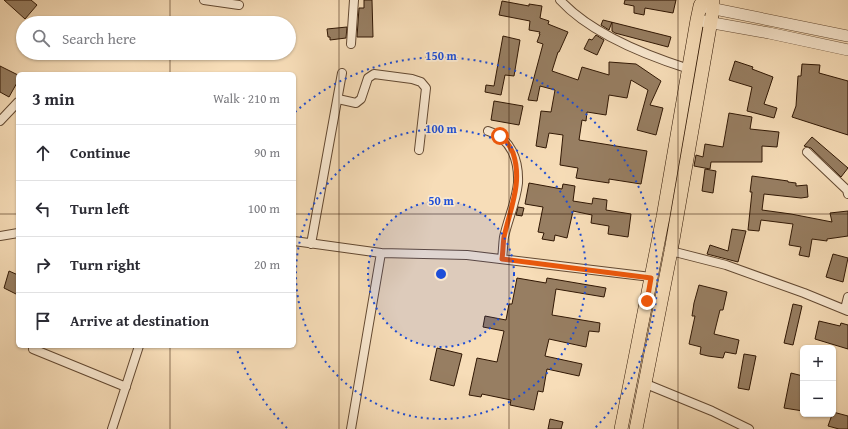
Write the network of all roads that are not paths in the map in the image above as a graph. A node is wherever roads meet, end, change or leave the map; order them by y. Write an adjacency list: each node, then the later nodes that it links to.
1 (204, 0): 6 (street)
2 (354, 0): 10 (street)
3 (560, 0): 12 (street)
4 (702, 3): 5 (street); 7 (main road)
5 (713, 4): 8 (main road); 9 (street)
6 (240, 5)
7 (698, 20): 8 (street); 12 (main road)
8 (711, 22): 11 (street); 21 (main road)
9 (848, 36)
10 (351, 44)
11 (848, 50)
12 (689, 69): 20 (main road)
13 (342, 73): 14 (street)
14 (338, 99): 18 (street); 26 (street)
15 (16, 104): 16 (street)
16 (0, 121)
17 (488, 132): 29 (street)
18 (419, 150)
19 (807, 152): 22 (street)
20 (669, 184): 21 (main road); 30 (main road)
21 (682, 187): 27 (main road)
22 (848, 194)
23 (16, 232): 24 (street)
24 (0, 236)
25 (296, 241): 26 (street)
26 (311, 244): 28 (street)
27 (671, 251): 31 (main road); 33 (street)
28 (381, 253): 29 (street); 39 (street)
29 (502, 259): 30 (street)
30 (650, 282): 31 (main road); 40 (main road)
31 (664, 289): 36 (main road)
32 (848, 297): 33 (street)
33 (846, 310)
34 (138, 348): 37 (street)
35 (33, 349): 37 (street)
36 (646, 384): 41 (main road); 42 (street)
37 (126, 387): 38 (street)
38 (112, 429)
39 (351, 429)
40 (621, 429)
41 (636, 429)
42 (749, 429)

